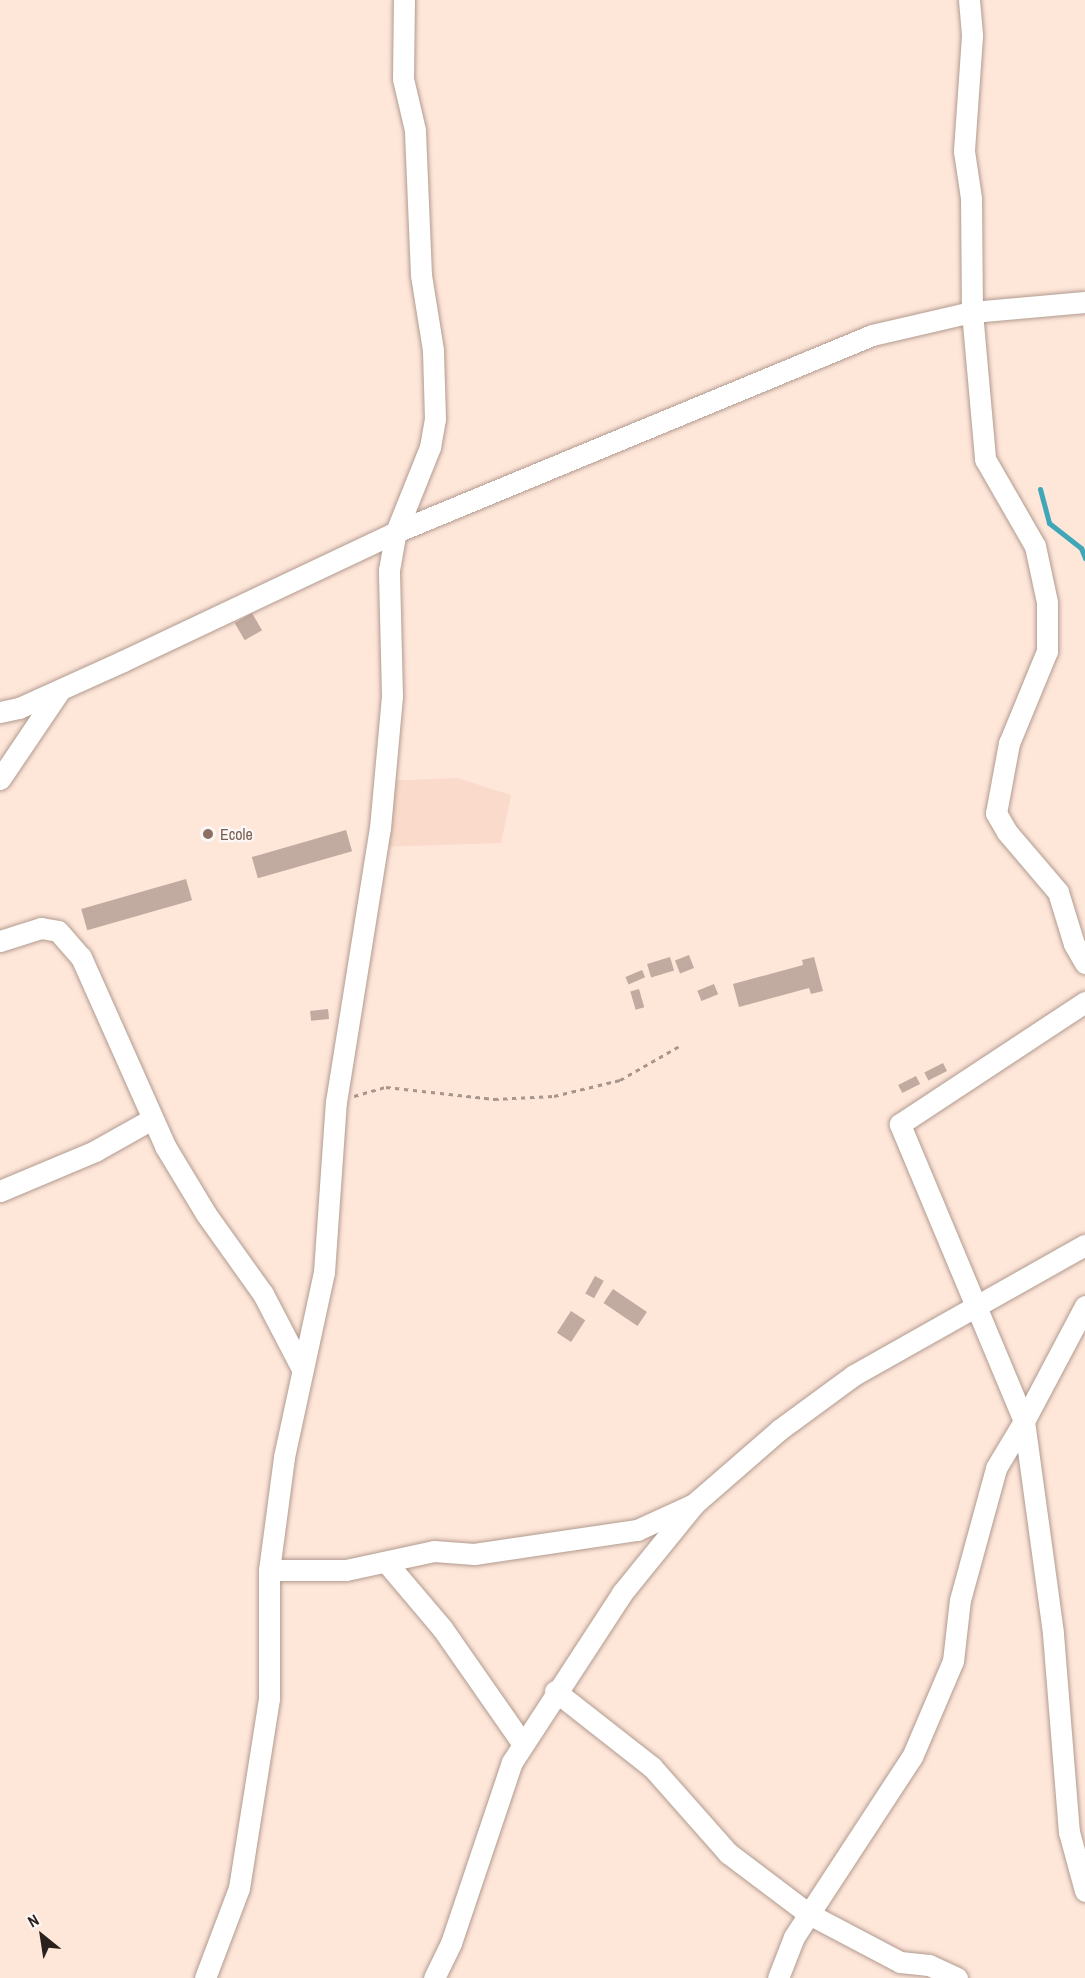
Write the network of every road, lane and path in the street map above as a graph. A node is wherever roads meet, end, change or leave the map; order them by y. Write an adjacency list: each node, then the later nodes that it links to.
1 (404, 0): 5 (street)
2 (969, 0): 4 (street)
3 (1085, 302): 4 (street)
4 (972, 312): 5 (street); 10 (street)
5 (396, 532): 6 (street); 13 (street)
6 (60, 689): 7 (street); 8 (street)
7 (0, 712)
8 (0, 779)
9 (0, 941): 14 (street)
10 (1085, 963)
11 (1085, 1002): 17 (street)
12 (681, 1045): 13 (path)
13 (336, 1102): 19 (street)
14 (152, 1119): 15 (street); 19 (street)
15 (0, 1191)
16 (1085, 1245): 17 (street)
17 (978, 1306): 20 (street); 21 (street)
18 (1085, 1306): 20 (street)
19 (302, 1369): 23 (street)
20 (1024, 1421): 27 (street); 29 (street)
21 (694, 1504): 22 (street); 24 (street)
22 (386, 1562): 23 (street); 25 (street)
23 (269, 1570): 30 (street)
24 (555, 1691): 25 (street); 29 (street)
25 (523, 1744): 31 (street)
26 (1085, 1788): 27 (street)
27 (1068, 1801): 28 (street)
28 (1085, 1891)
29 (809, 1914): 32 (street); 33 (street)
30 (206, 1978)
31 (434, 1978)
32 (778, 1978)
33 (957, 1978)

